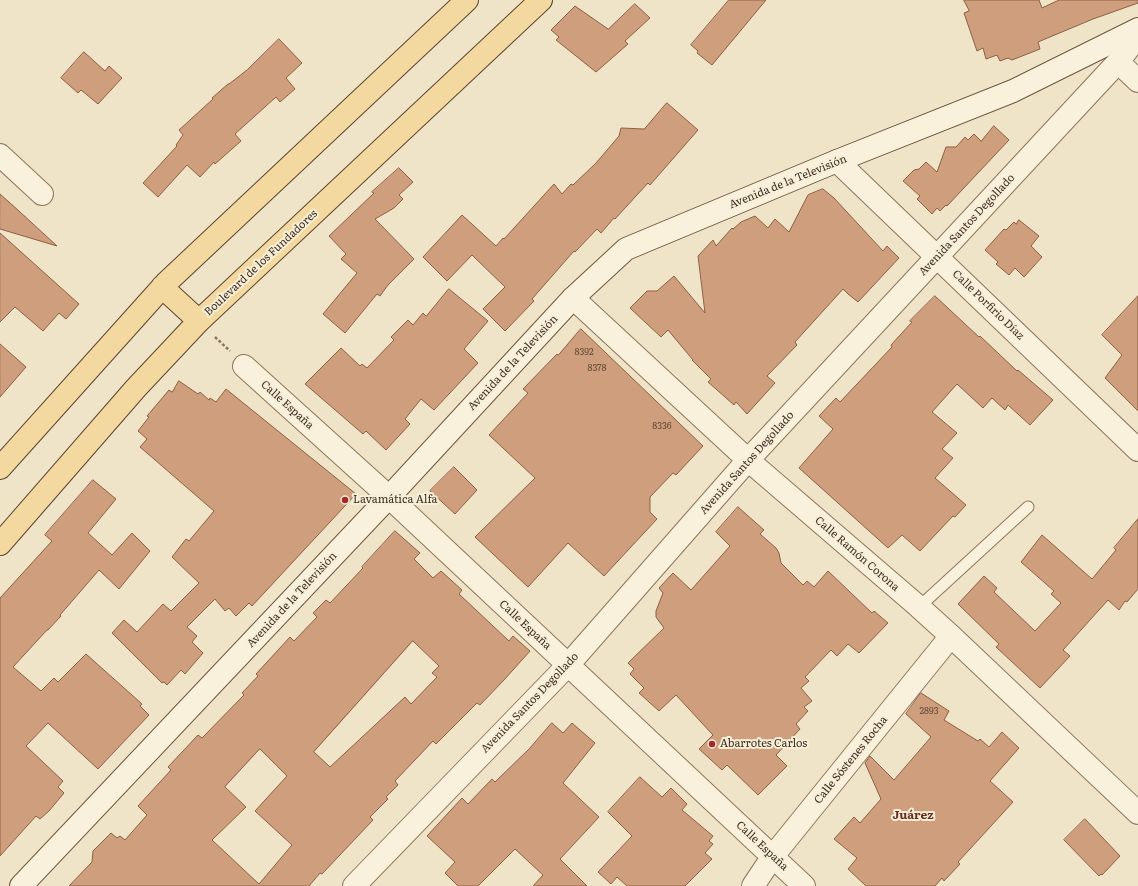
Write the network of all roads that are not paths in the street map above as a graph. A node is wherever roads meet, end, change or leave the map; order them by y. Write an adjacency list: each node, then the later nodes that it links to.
1 (467, 0): 11 (main road)
2 (541, 0): 13 (main road, Boulevard de los Fundadores)
3 (1138, 29): 8 (street, Avenida de la Televisión)
4 (1138, 36): 5 (street, Avenida Santos Degollado)
5 (1118, 62): 6 (street); 10 (street, Avenida Santos Degollado)
6 (1138, 81)
7 (0, 155): 9 (street)
8 (837, 161): 10 (street, Calle Porfirio Díaz); 12 (street, Avenida de la Televisión)
9 (42, 194)
10 (938, 257): 15 (street, Calle Porfirio Díaz); 16 (street, Avenida Santos Degollado)
11 (162, 287): 13 (main road); 17 (main road)
12 (573, 298): 16 (street, Calle Ramón Corona); 18 (street, Avenida de la Televisión)
13 (199, 321): 20 (main road, Boulevard de los Fundadores)
14 (244, 366): 18 (street, Calle España)
15 (1138, 450)
16 (748, 460): 21 (street, Calle Ramón Corona); 23 (street, Avenida Santos Degollado)
17 (0, 468)
18 (389, 497): 23 (street, Calle España); 26 (street, Avenida de la Televisión)
19 (1028, 507): 21 (lane)
20 (0, 544)
21 (919, 607): 22 (street, Calle Ramón Corona)
22 (951, 636): 24 (street, Calle Ramón Corona); 25 (street, Calle Sóstenes Rocha)
23 (568, 665): 25 (street, Calle España); 27 (street, Avenida Santos Degollado)
24 (1138, 813)
25 (773, 856): 28 (street, Calle Sóstenes Rocha); 29 (street, Calle España)
26 (21, 886)
27 (354, 886)
28 (753, 886)
29 (804, 886)

